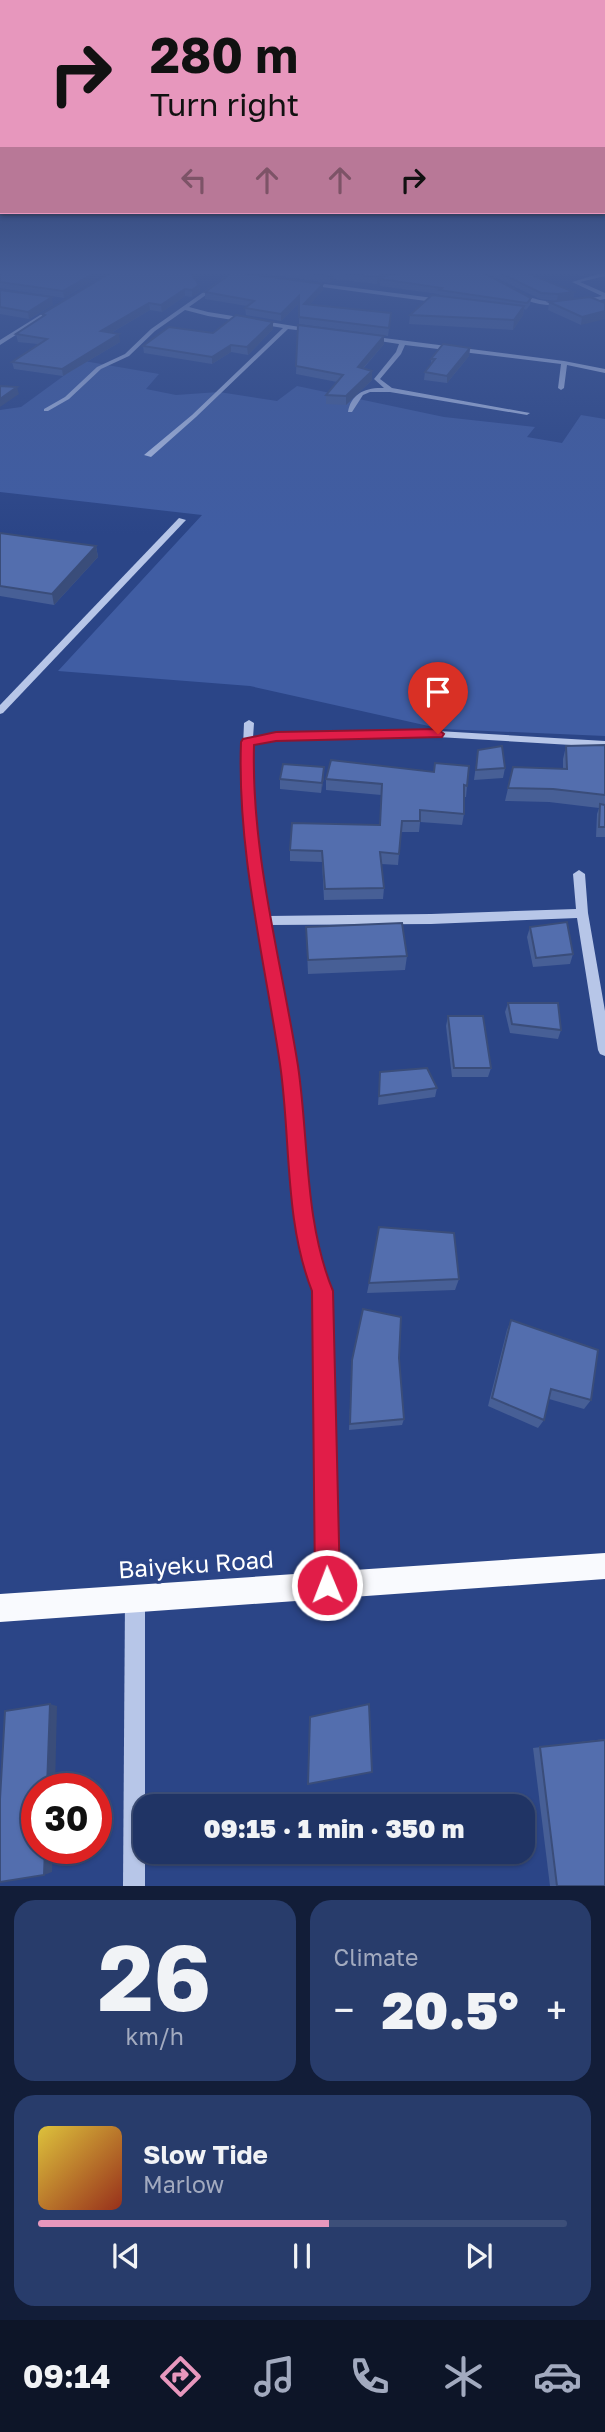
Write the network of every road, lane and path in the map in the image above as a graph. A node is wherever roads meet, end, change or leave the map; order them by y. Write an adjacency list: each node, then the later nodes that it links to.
1 (121, 358): 9 (street)
2 (255, 358): 12 (street)
3 (394, 358): 8 (street)
4 (526, 358): 5 (street)
5 (564, 363): 6 (street); 7 (street)
6 (605, 371)
7 (561, 388)
8 (390, 390): 10 (street); 11 (street)
9 (46, 410)
10 (350, 411)
11 (527, 413)
12 (148, 455)
13 (182, 520): 14 (street)
14 (0, 711)
15 (248, 723): 16 (street)
16 (248, 742): 17 (street); 20 (street)
17 (605, 744)
18 (579, 874): 19 (street)
19 (582, 913): 20 (street); 21 (street)
20 (264, 921): 23 (street)
21 (605, 1050)
22 (605, 1566): 23 (main road, Baiyeku Road)
23 (327, 1585): 24 (main road, Baiyeku Road)
24 (135, 1599): 25 (main road, Baiyeku Road); 26 (street)
25 (0, 1608)
26 (134, 1886)

